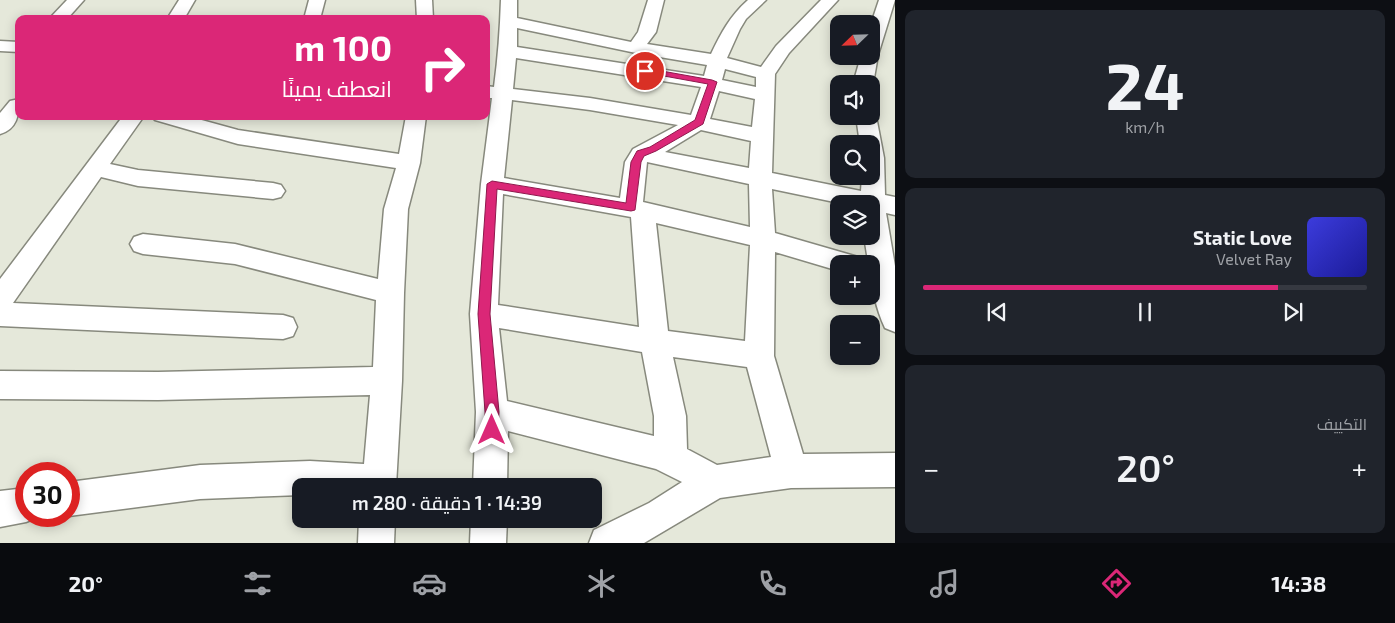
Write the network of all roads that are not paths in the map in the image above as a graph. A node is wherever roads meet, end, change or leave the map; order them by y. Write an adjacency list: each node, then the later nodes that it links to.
1 (76, 0): 10 (street)
2 (187, 0): 11 (street)
3 (317, 0): 12 (street)
4 (424, 0): 13 (street)
5 (656, 0): 17 (street)
6 (758, 0): 19 (street)
7 (830, 0): 21 (street)
8 (887, 0): 14 (street)
9 (508, 10): 17 (street); 18 (street)
10 (61, 15)
11 (178, 15)
12 (313, 15)
13 (425, 15)
14 (880, 23)
15 (0, 46): 16 (street)
16 (15, 47)
17 (636, 48): 19 (street)
18 (508, 51): 20 (street); 22 (street)
19 (717, 61): 20 (street); 21 (street)
20 (712, 82): 21 (street); 27 (street)
21 (765, 84): 29 (street)
22 (495, 93): 27 (street); 35 (street)
23 (12, 105): 28 (street)
24 (131, 120): 33 (street)
25 (177, 120): 31 (street)
26 (415, 120): 31 (street)
27 (699, 122): 29 (street); 30 (street)
28 (0, 127)
29 (761, 136): 34 (street)
30 (641, 154): 34 (street); 38 (street)
31 (409, 163): 43 (street)
32 (880, 168): 37 (street)
33 (97, 169): 36 (street); 44 (street)
34 (760, 178): 37 (street); 39 (street)
35 (492, 184): 38 (street); 46 (street)
36 (273, 191)
37 (884, 204): 42 (street)
38 (637, 209): 39 (street); 49 (street)
39 (763, 239): 41 (street); 50 (street)
40 (143, 244): 43 (street)
41 (830, 258)
42 (883, 273): 47 (street)
43 (390, 292): 51 (street)
44 (0, 300)
45 (0, 314): 48 (street)
46 (484, 314): 49 (street); 53 (street)
47 (895, 320)
48 (283, 327)
49 (655, 342): 50 (street); 54 (street)
50 (759, 356): 56 (street)
51 (387, 381): 52 (street); 57 (street)
52 (0, 385)
53 (492, 412): 54 (street); 58 (street)
54 (671, 458): 60 (street)
55 (895, 470): 56 (street)
56 (791, 471): 60 (street)
57 (379, 478)
58 (490, 478)
59 (292, 479): 61 (street)
60 (715, 482): 68 (street)
61 (80, 498)
62 (15, 507): 63 (street)
63 (0, 509)
64 (377, 528): 66 (street)
65 (489, 528): 67 (street)
66 (376, 543)
67 (488, 543)
68 (607, 543)

